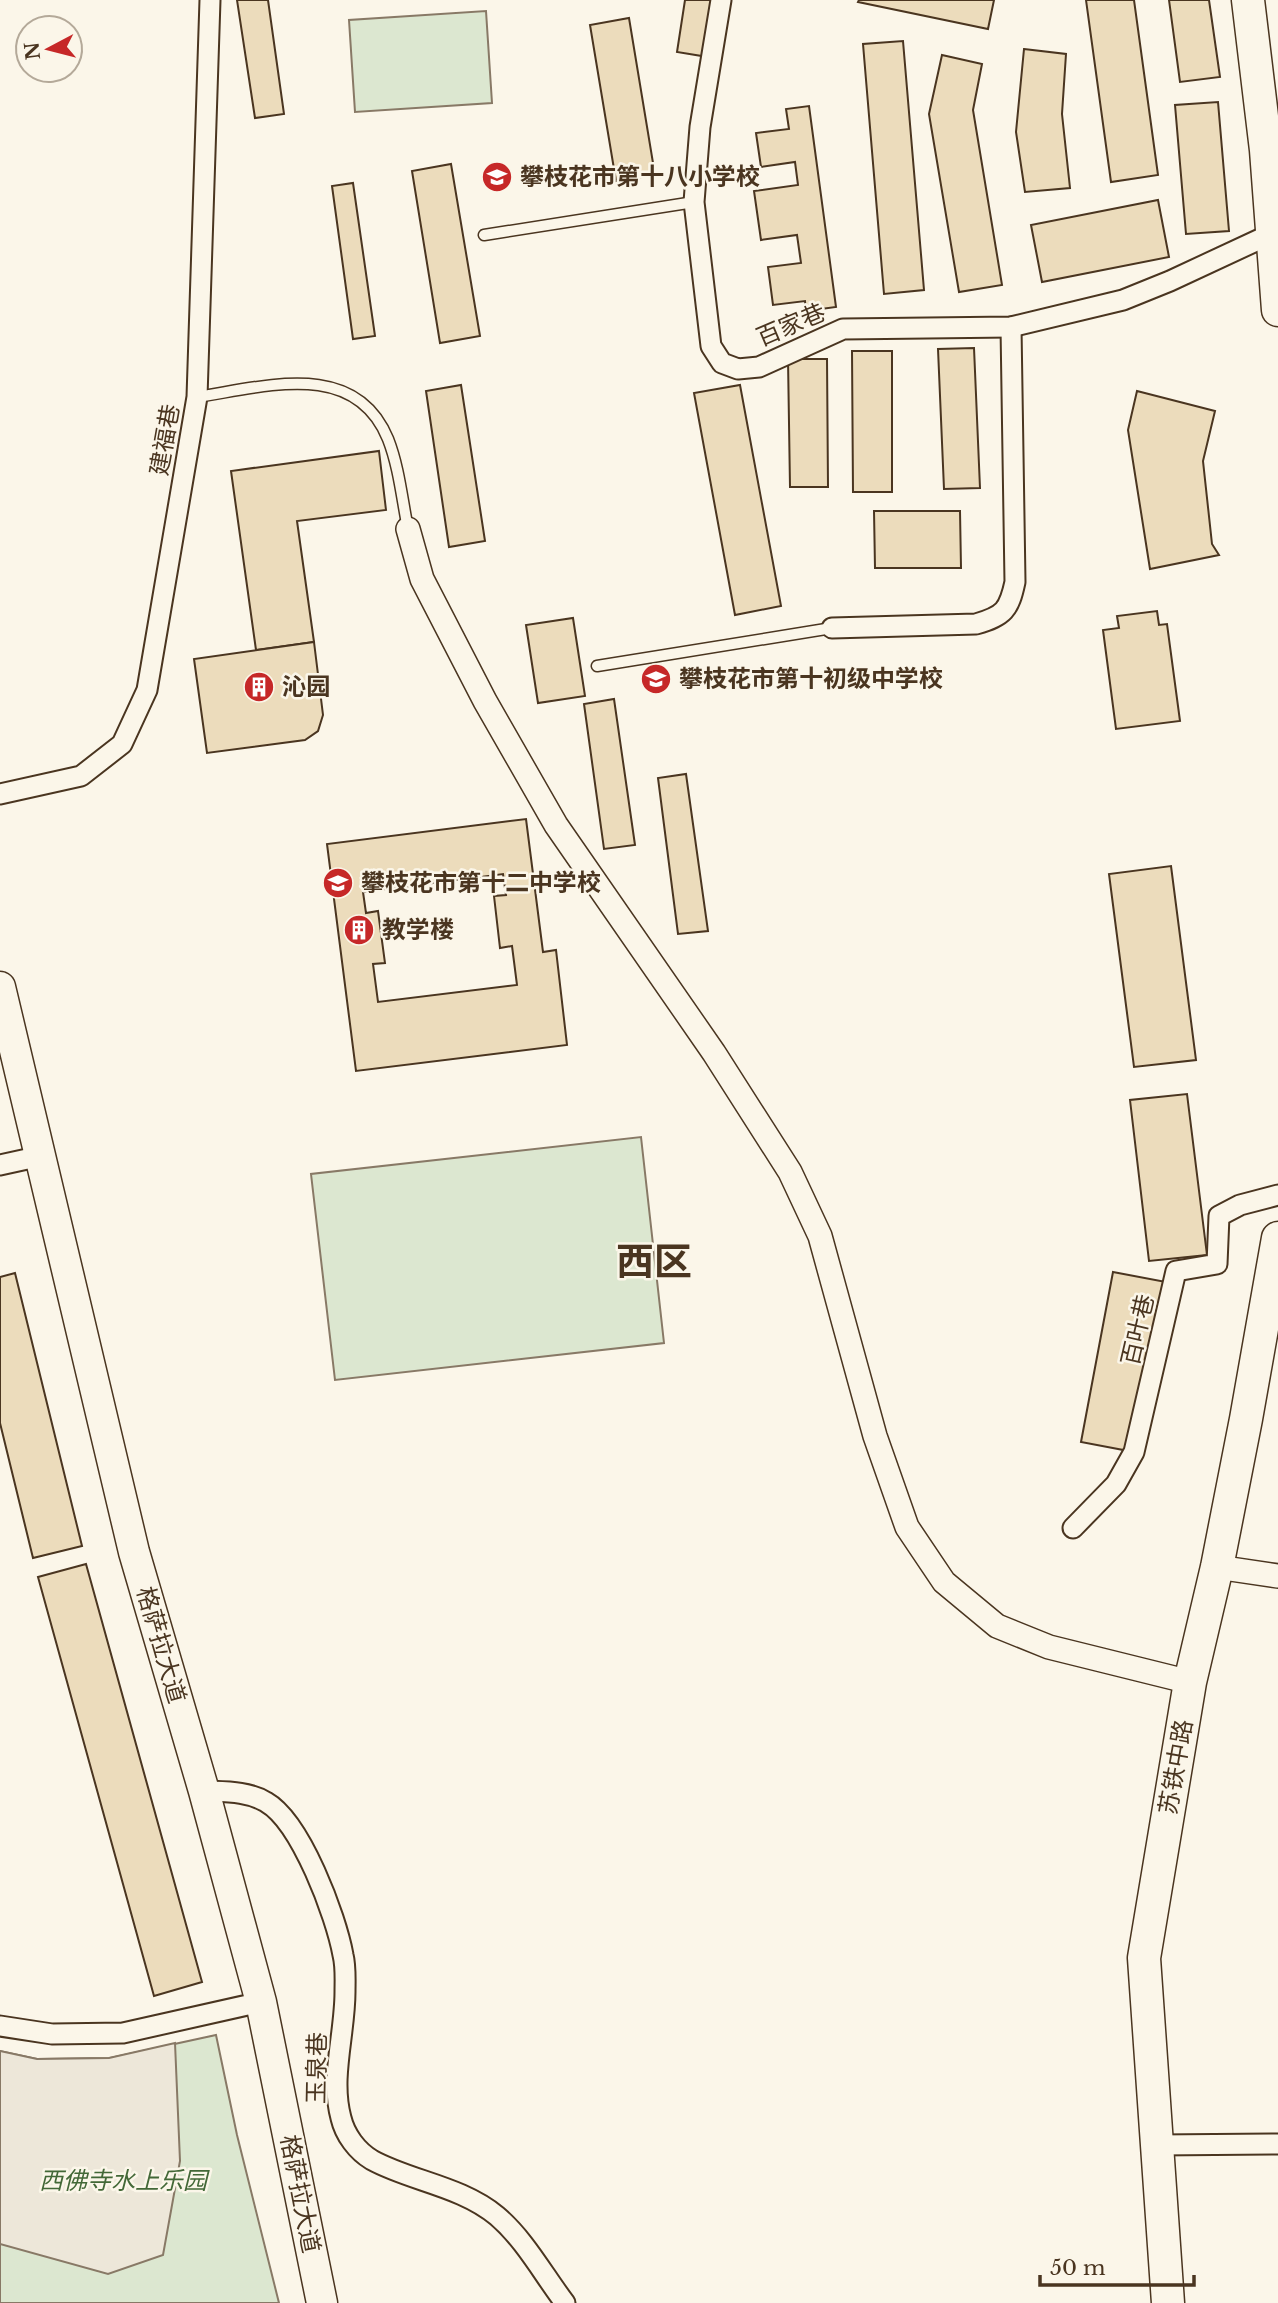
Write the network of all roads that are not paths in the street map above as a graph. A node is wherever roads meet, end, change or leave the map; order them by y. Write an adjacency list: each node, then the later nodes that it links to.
1 (210, 0): 10 (street, 建福巷)
2 (721, 0): 5 (street, 百家巷)
3 (1248, 0): 4 (highway)
4 (1272, 146): 6 (highway)
5 (694, 202): 7 (lane); 9 (street, 百家巷)
6 (1273, 233): 8 (highway); 9 (street, 百家巷)
7 (484, 235)
8 (1278, 310)
9 (1011, 327): 12 (street)
10 (197, 397): 11 (lane); 14 (street, 建福巷)
11 (408, 529): 23 (street)
12 (832, 628): 13 (lane)
13 (597, 666)
14 (0, 794)
15 (0, 987): 16 (main road, 格萨拉大道)
16 (41, 1156): 17 (street); 24 (main road, 格萨拉大道)
17 (0, 1165)
18 (1278, 1195): 20 (street, 百叶巷)
19 (1278, 1238): 21 (highway, 苏铁中路)
20 (1073, 1528)
21 (1217, 1567): 22 (street); 23 (highway, 苏铁中路)
22 (1278, 1576)
23 (1190, 1682): 28 (highway, 苏铁中路)
24 (204, 1791): 25 (main road, 格萨拉大道); 30 (street, 玉泉巷)
25 (261, 2002): 26 (street); 29 (main road, 格萨拉大道)
26 (0, 2026)
27 (1278, 2144): 28 (street)
28 (1157, 2145): 31 (highway, 苏铁中路)
29 (322, 2303)
30 (565, 2303)
31 (1168, 2303)

